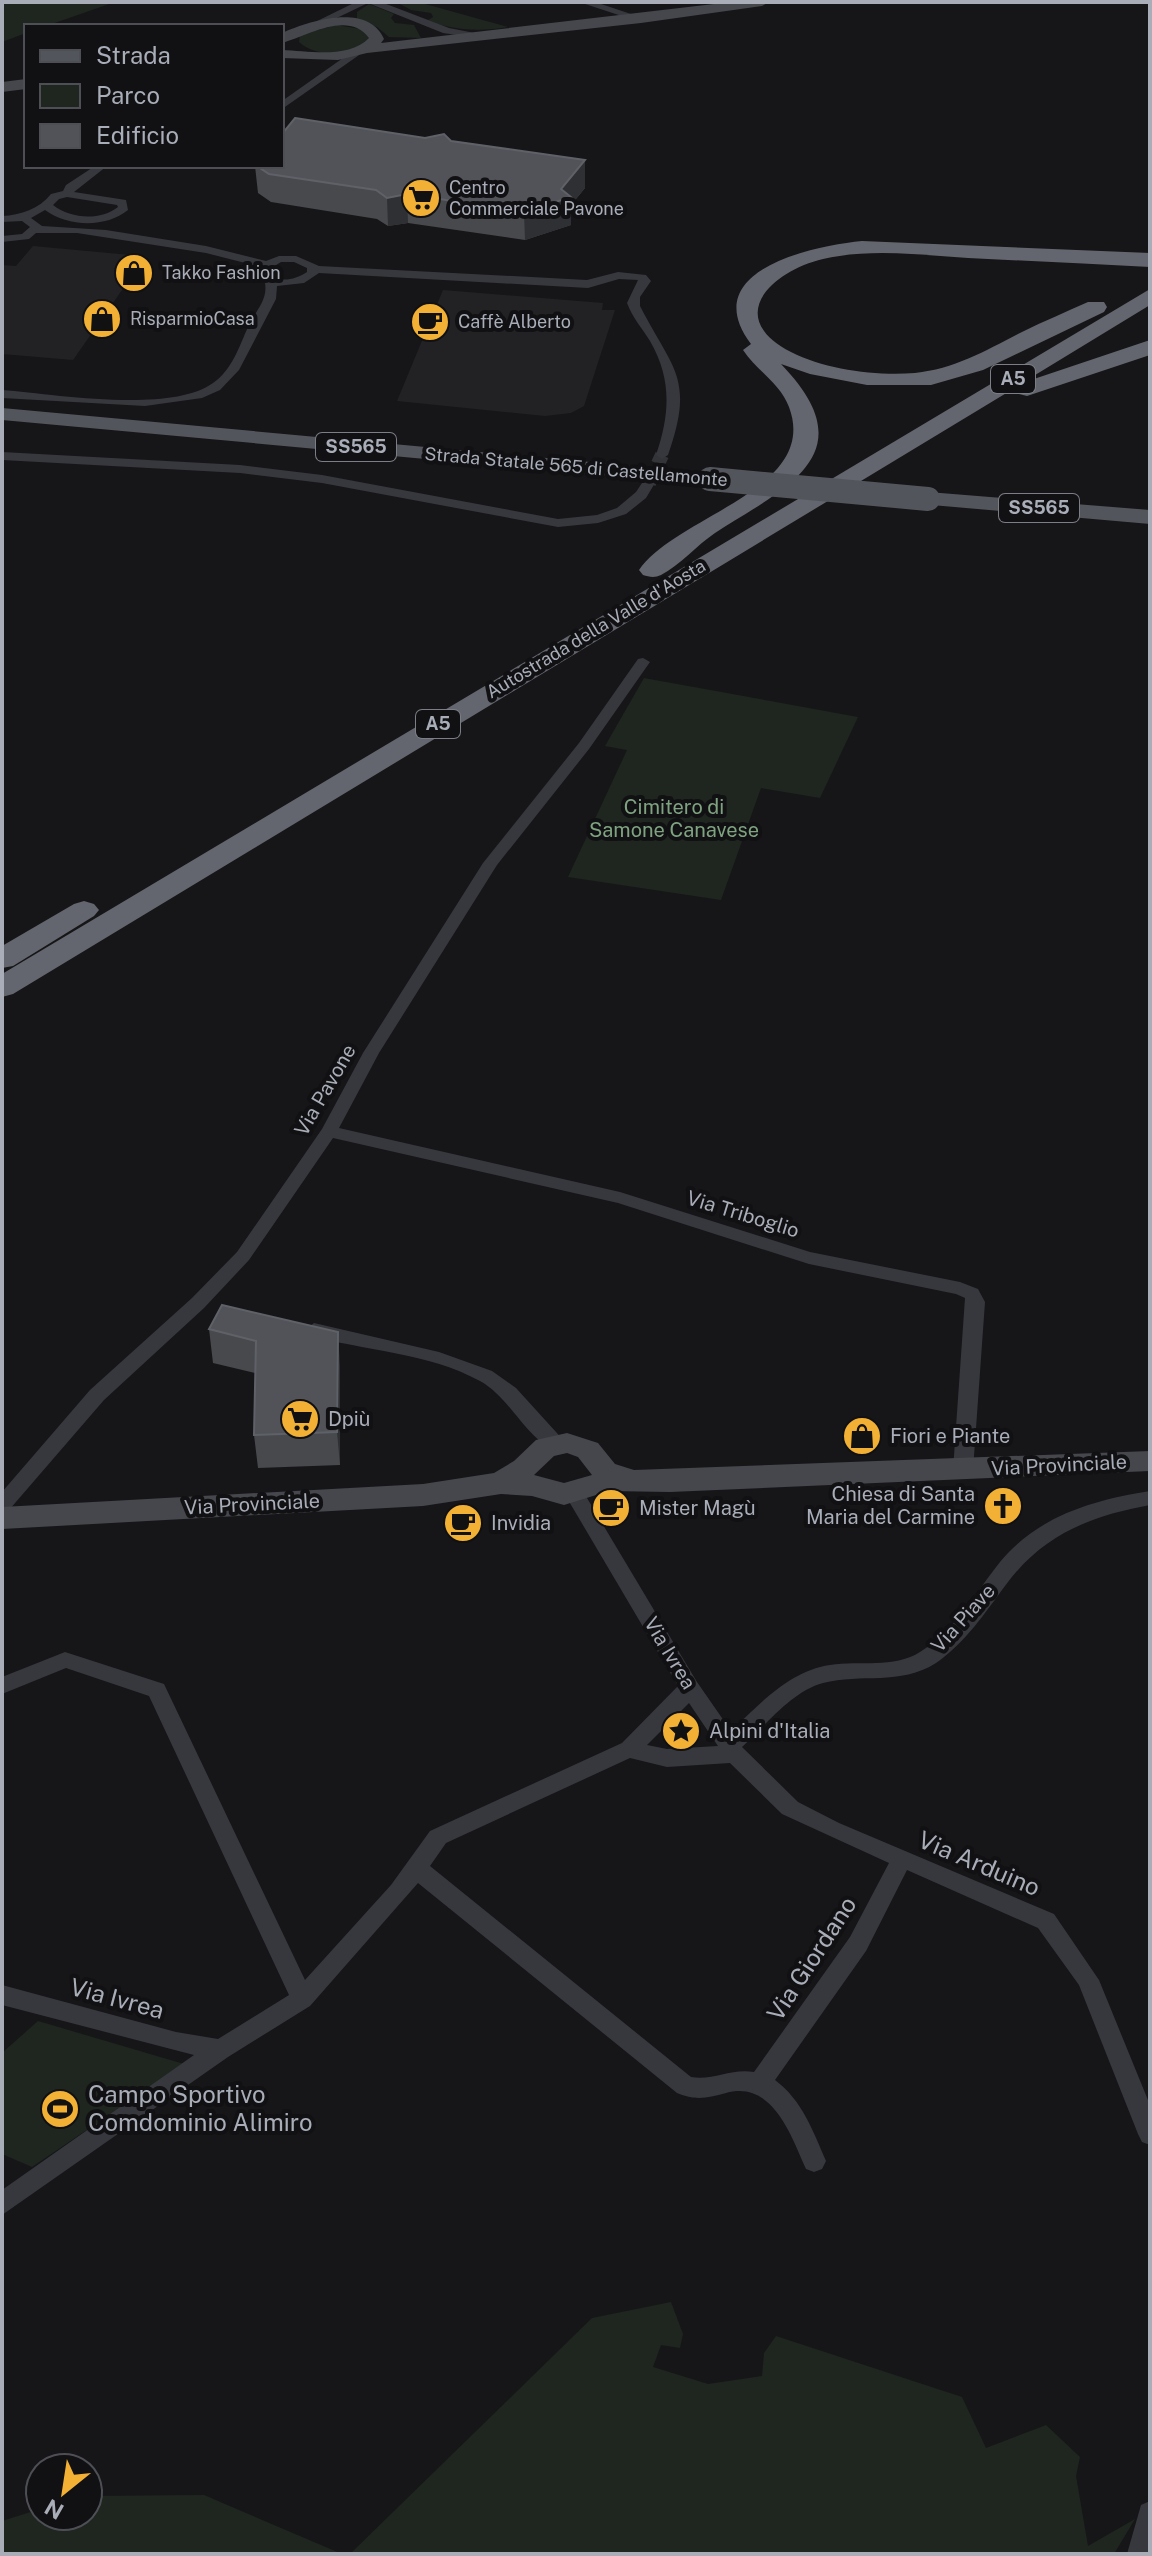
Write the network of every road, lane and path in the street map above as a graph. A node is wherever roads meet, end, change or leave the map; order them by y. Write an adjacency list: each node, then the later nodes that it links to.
1 (372, 2): 10 (street)
2 (584, 2): 5 (street)
3 (762, 2): 5 (main road)
4 (358, 4): 6 (street); 7 (street)
5 (641, 19): 10 (main road)
6 (353, 23): 7 (main road); 9 (main road)
7 (316, 24): 8 (main road)
8 (299, 30): 11 (main road); 14 (main road)
9 (377, 36): 12 (main road); 13 (main road)
10 (485, 36): 12 (main road)
11 (284, 38)
12 (428, 42): 13 (main road)
13 (362, 51): 14 (main road); 18 (street)
14 (309, 53): 15 (main road); 18 (street)
15 (284, 54)
16 (24, 84): 17 (main road)
17 (2, 87)
18 (304, 91): 19 (street)
19 (284, 105)
20 (99, 168): 21 (street)
21 (67, 194): 22 (street); 22 (street)
22 (47, 206): 23 (street)
23 (24, 218): 24 (street); 25 (street)
24 (2, 219)
25 (35, 230): 26 (street); 30 (street)
26 (2, 239)
27 (1150, 253): 28 (highway)
28 (1111, 255): 29 (highway); 35 (highway); 44 (highway)
29 (1150, 260)
30 (264, 264): 31 (street); 33 (street)
31 (314, 269): 33 (street); 39 (street)
32 (1150, 275): 35 (highway, Autostrada della Valle d'Aosta / A5)
33 (270, 281): 37 (street)
34 (1150, 296): 41 (highway, Autostrada della Valle d'Aosta / A5)
35 (1097, 307): 44 (highway, Autostrada della Valle d'Aosta / A5)
36 (1150, 347): 41 (highway)
37 (2, 394)
38 (2, 414): 43 (main road, Strada Statale 565 di Castellamonte / SS565, bridge)
39 (662, 455)
40 (2, 456): 42 (street)
41 (875, 462): 47 (highway, Autostrada della Valle d'Aosta / A5)
42 (649, 483)
43 (1150, 517)
44 (652, 570): 46 (highway, Autostrada della Valle d'Aosta / A5)
45 (643, 662): 48 (street, Via Pavone)
46 (2, 959)
47 (2, 987)
48 (329, 1131): 52 (street, Via Triboglio); 57 (street, Via Pavone)
49 (289, 1324): 50 (street)
50 (541, 1446): 53 (main road); 54 (main road, Via Provinciale); 55 (main road)
51 (1150, 1461): 52 (main road, Via Provinciale)
52 (963, 1470): 53 (main road, Via Provinciale)
53 (587, 1481): 55 (main road, Via Provinciale); 60 (street, Via Ivrea)
54 (501, 1483): 55 (main road, Via Provinciale); 58 (main road, Via Provinciale)
55 (545, 1489)
56 (1150, 1498): 62 (street, Via Piave)
57 (2, 1505)
58 (2, 1518)
59 (2, 1686): 66 (street)
60 (690, 1688): 61 (street); 62 (street, Via Ivrea)
61 (629, 1749): 62 (street); 64 (street)
62 (733, 1750): 63 (street, Via Arduino)
63 (902, 1859): 68 (street, Via Giordano); 69 (street, Via Arduino)
64 (416, 1868): 66 (street); 68 (street)
65 (2, 1995): 67 (street, Via Ivrea)
66 (302, 1999): 67 (street)
67 (220, 2050): 71 (street)
68 (759, 2084): 70 (street)
69 (1150, 2134)
70 (814, 2161)
71 (2, 2204)
72 (1150, 2514): 73 (street)
73 (1140, 2554)

